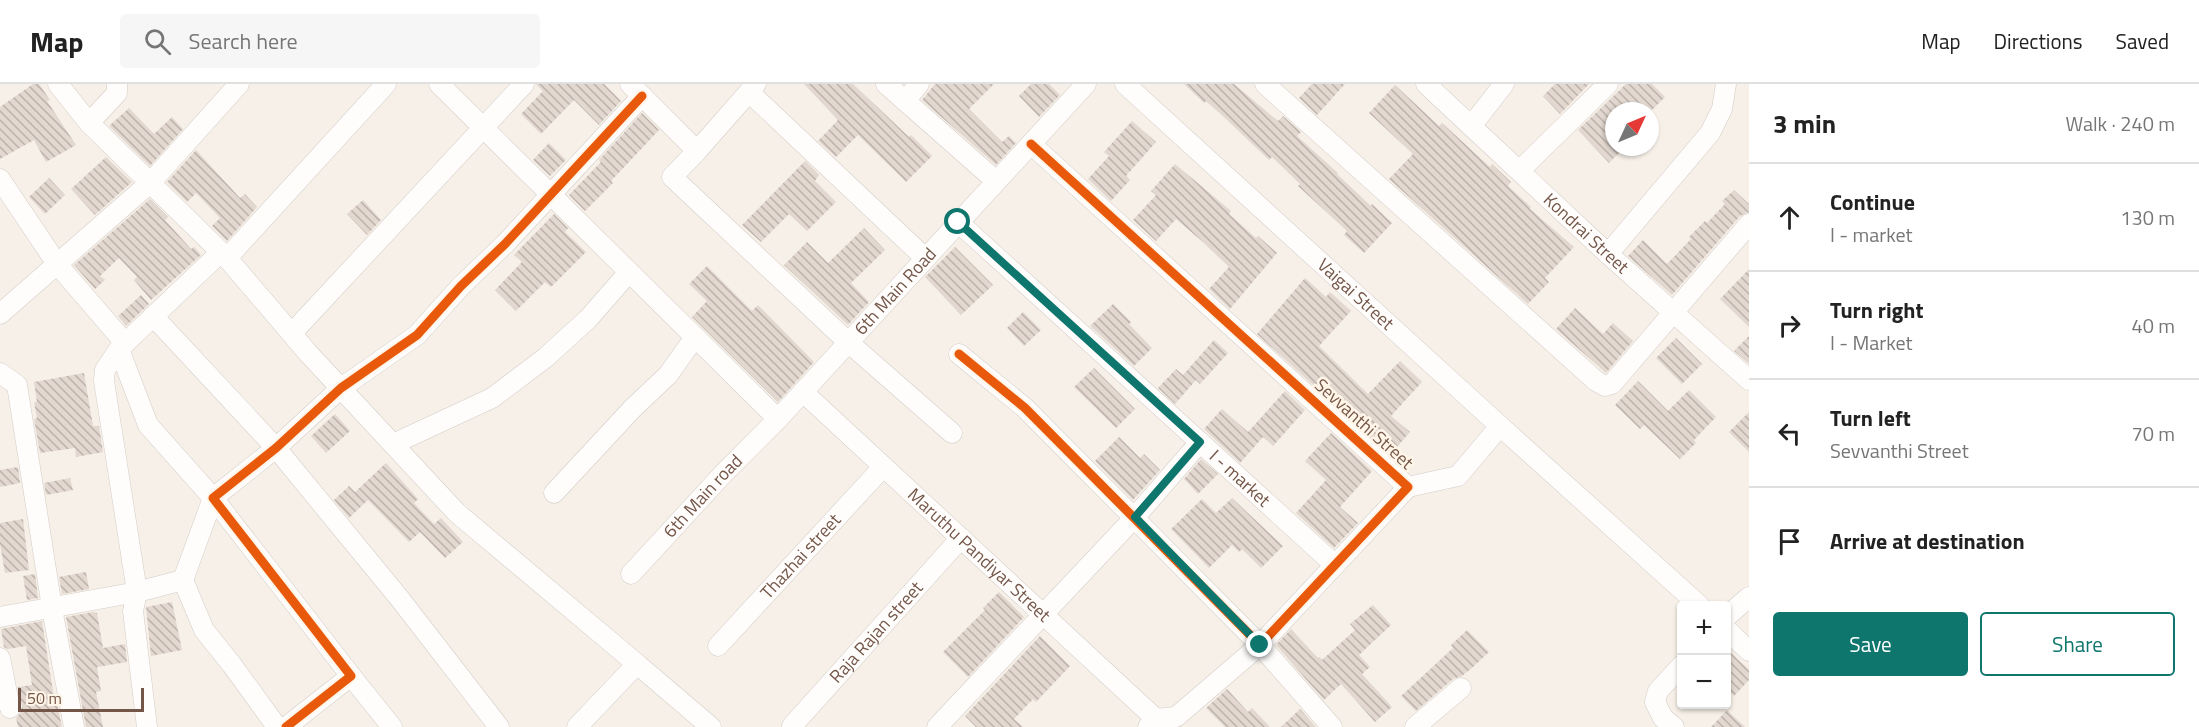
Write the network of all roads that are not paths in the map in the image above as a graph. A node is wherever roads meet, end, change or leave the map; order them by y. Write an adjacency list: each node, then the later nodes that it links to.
1 (58, 84): 19 (street)
2 (117, 84): 19 (street)
3 (239, 84): 27 (street)
4 (386, 84): 32 (street)
5 (439, 84): 21 (street)
6 (524, 84): 21 (street)
7 (886, 84): 18 (street)
8 (919, 84): 18 (street)
9 (1086, 84): 22 (street, 6th Main Road)
10 (1125, 84): 49 (street, Vaigai Street)
11 (1265, 84): 37 (street)
12 (1426, 84): 20 (street, Kondrai Street)
13 (1504, 84): 20 (street)
14 (1608, 84): 24 (street)
15 (1726, 84): 31 (street)
16 (753, 88): 23 (street); 33 (street)
17 (636, 90): 23 (street); 28 (street)
18 (905, 101): 26 (street)
19 (89, 123): 27 (street)
20 (1472, 126): 24 (street, Kondrai Street)
21 (484, 129): 28 (street); 39 (street)
22 (1031, 144): 26 (street, 6th Main Road); 55 (street, Sevvanthi Street)
23 (697, 151): 41 (street)
24 (1520, 170): 31 (street, Kondrai Street)
25 (0, 179): 34 (street)
26 (996, 181): 29 (street, 6th Main Road)
27 (151, 182): 32 (street); 34 (street)
28 (551, 195): 35 (street); 46 (street)
29 (958, 222): 33 (street, 6th Main Road); 51 (street, I - market)
30 (1749, 224): 37 (street)
31 (1608, 254): 37 (street, Kondrai Street)
32 (224, 255): 38 (street); 39 (street)
33 (925, 258): 41 (street, 6th Main Road)
34 (57, 264): 36 (street); 42 (street)
35 (629, 272): 40 (street); 52 (street)
36 (0, 314)
37 (1674, 314): 45 (street, Kondrai Street)
38 (153, 316): 42 (street); 53 (street)
39 (292, 333): 46 (street)
40 (695, 337): 48 (street); 56 (street)
41 (848, 342): 47 (street, 6th Main Road); 50 (street)
42 (122, 346): 57 (street); 63 (street)
43 (959, 354): 58 (street)
44 (0, 373): 66 (street)
45 (1749, 380)
46 (341, 388): 52 (street); 53 (street)
47 (802, 392): 48 (street, 6th Main Road); 54 (street, Maruthu Pandiyar Street)
48 (778, 419): 61 (street, 6th Main road)
49 (1500, 426): 55 (street); 65 (street, Vaigai Street)
50 (952, 433)
51 (1200, 442): 58 (street, I - market); 60 (street, I - market)
52 (393, 444): 75 (street)
53 (276, 447): 57 (street); 87 (street)
54 (883, 466): 59 (street, Maruthu Pandiyar Street); 72 (street, Thazhai street)
55 (1408, 487): 60 (street, Sevvanthi Street)
56 (554, 493)
57 (213, 498): 62 (street); 77 (street)
58 (1135, 517): 68 (street, I - market); 71 (street)
59 (961, 538): 68 (street, Maruthu Pandiyar Street); 81 (street, Raja Rajan street)
60 (1335, 565): 71 (street, Sevvanthi Street)
61 (632, 574)
62 (183, 580): 63 (street); 84 (street)
63 (137, 592): 66 (street); 83 (street)
64 (1749, 597): 67 (street)
65 (1694, 601)
66 (52, 607): 69 (street); 82 (street)
67 (1731, 613)
68 (1043, 614): 80 (street, Maruthu Pandiyar Street); 90 (street)
69 (0, 617)
70 (1731, 634): 73 (street)
71 (1260, 645): 80 (street, Sevvanthi Street); 91 (street)
72 (718, 646)
73 (1749, 651)
74 (0, 657): 79 (street)
75 (637, 664): 88 (street); 89 (street)
76 (1677, 670): 93 (street)
77 (351, 676): 85 (street); 86 (street)
78 (1461, 688): 92 (street)
79 (10, 708)
80 (1166, 723)
81 (792, 726)
82 (74, 727)
83 (147, 727)
84 (277, 727)
85 (286, 727)
86 (392, 727)
87 (499, 727)
88 (577, 727)
89 (711, 727)
90 (938, 727)
91 (1332, 727)
92 (1415, 727)
93 (1674, 727)

